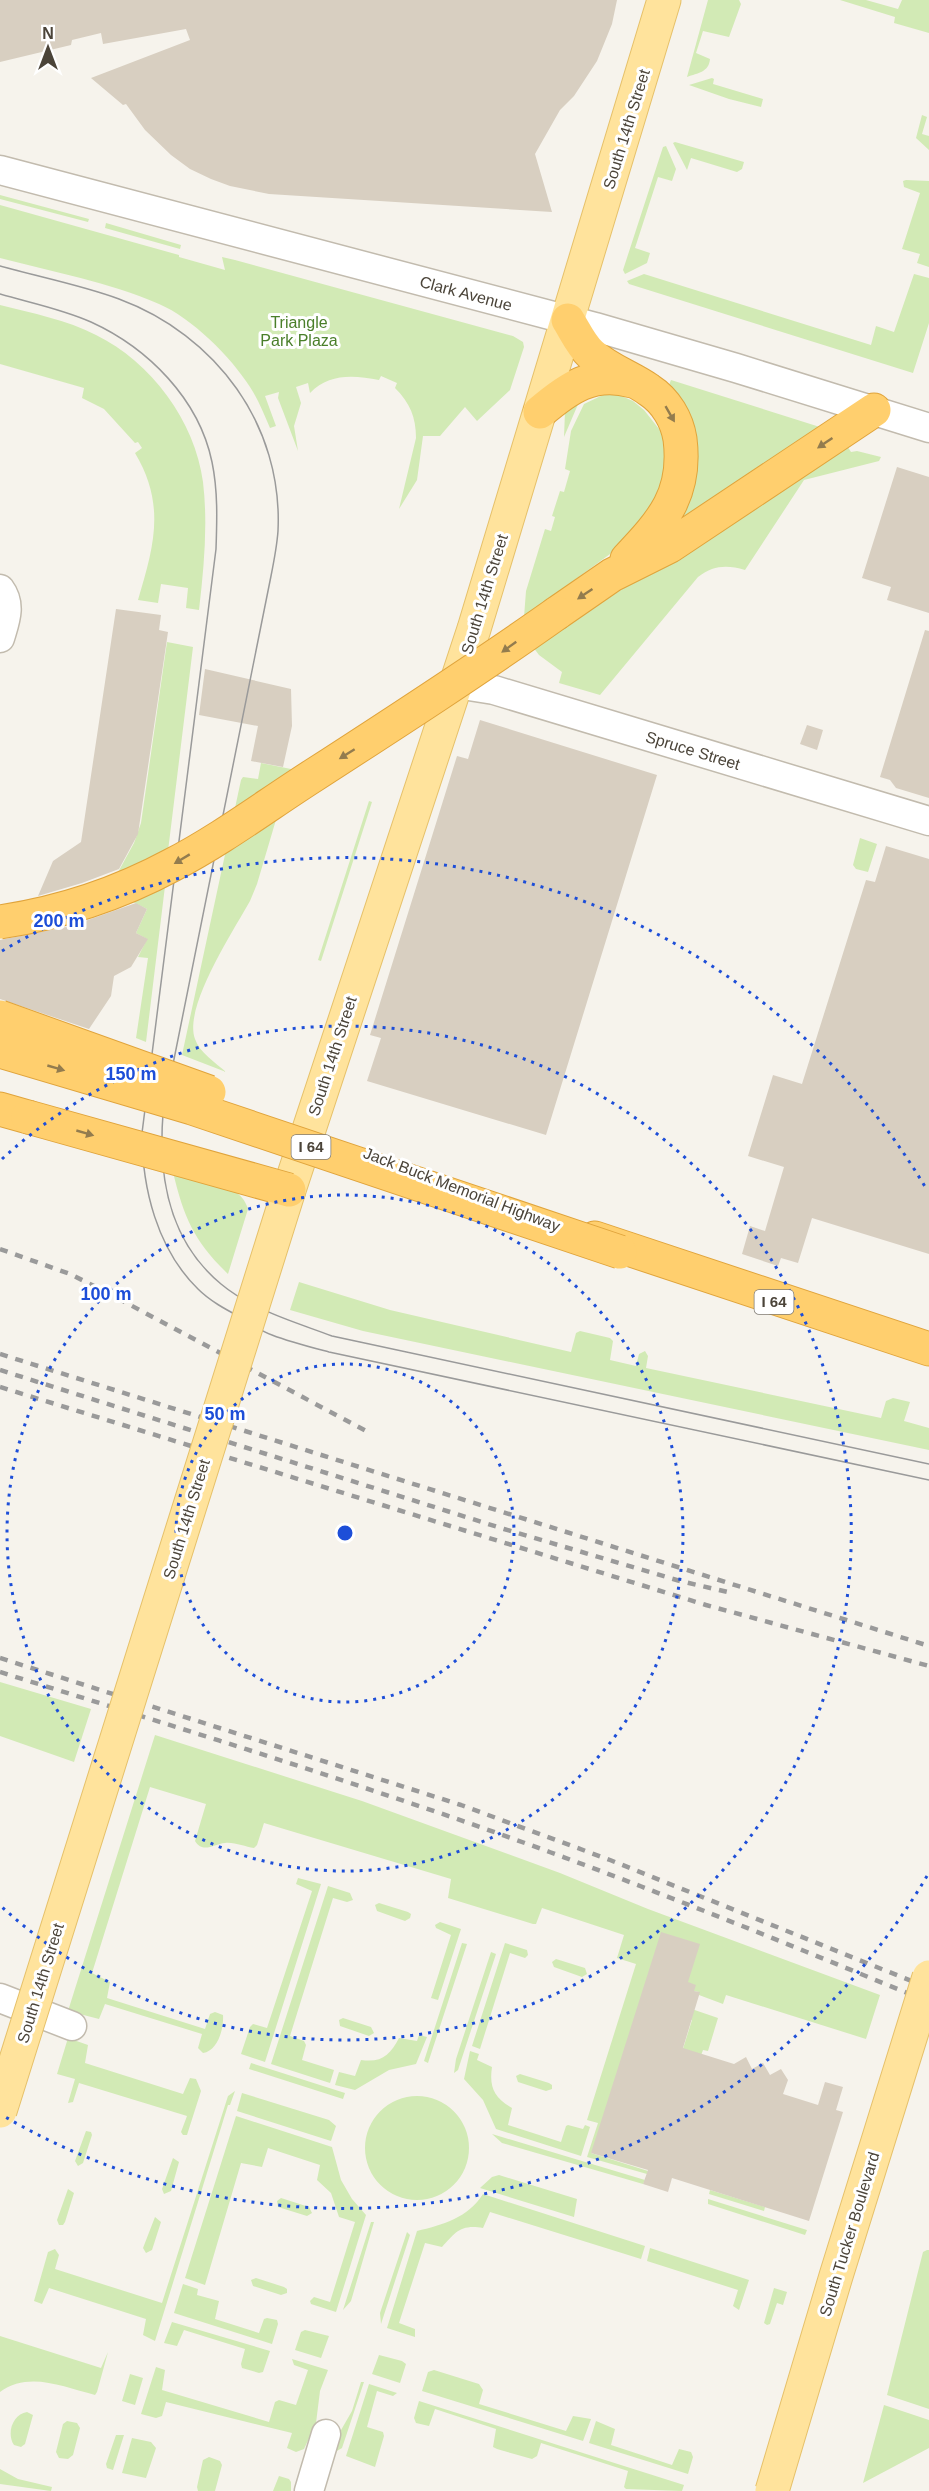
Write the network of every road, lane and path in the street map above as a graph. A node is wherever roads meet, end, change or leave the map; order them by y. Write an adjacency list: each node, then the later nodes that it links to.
1 (664, 0): 3 (main road, South 14th Street)
2 (0, 170): 3 (street, Clark Avenue)
3 (568, 320): 4 (highway); 5 (street, Clark Avenue); 6 (main road, South 14th Street)
4 (633, 381): 6 (highway); 8 (highway, one-way to 8)
5 (874, 410): 7 (street, Clark Avenue); 8 (highway, one-way to 8)
6 (540, 412): 11 (main road, South 14th Street)
7 (929, 428)
8 (612, 575): 13 (highway, one-way to 13, bridge)
9 (0, 589): 10 (street)
10 (0, 638)
11 (456, 684): 12 (street, Spruce Street); 17 (main road, South 14th Street)
12 (929, 821)
13 (0, 922)
14 (0, 1017): 18 (highway, Jack Buck Memorial Highway / I 64, bridge)
15 (0, 1051): 18 (highway, Jack Buck Memorial Highway / I 64, one-way to 18, bridge)
16 (0, 1109): 17 (highway, one-way to 17, bridge)
17 (292, 1178): 22 (main road, South 14th Street, bridge)
18 (929, 1351)
19 (929, 1977): 25 (main road, South Tucker Boulevard, bridge)
20 (0, 1998): 21 (street)
21 (72, 2026)
22 (0, 2111)
23 (326, 2434): 24 (street)
24 (309, 2491)
25 (772, 2491)

